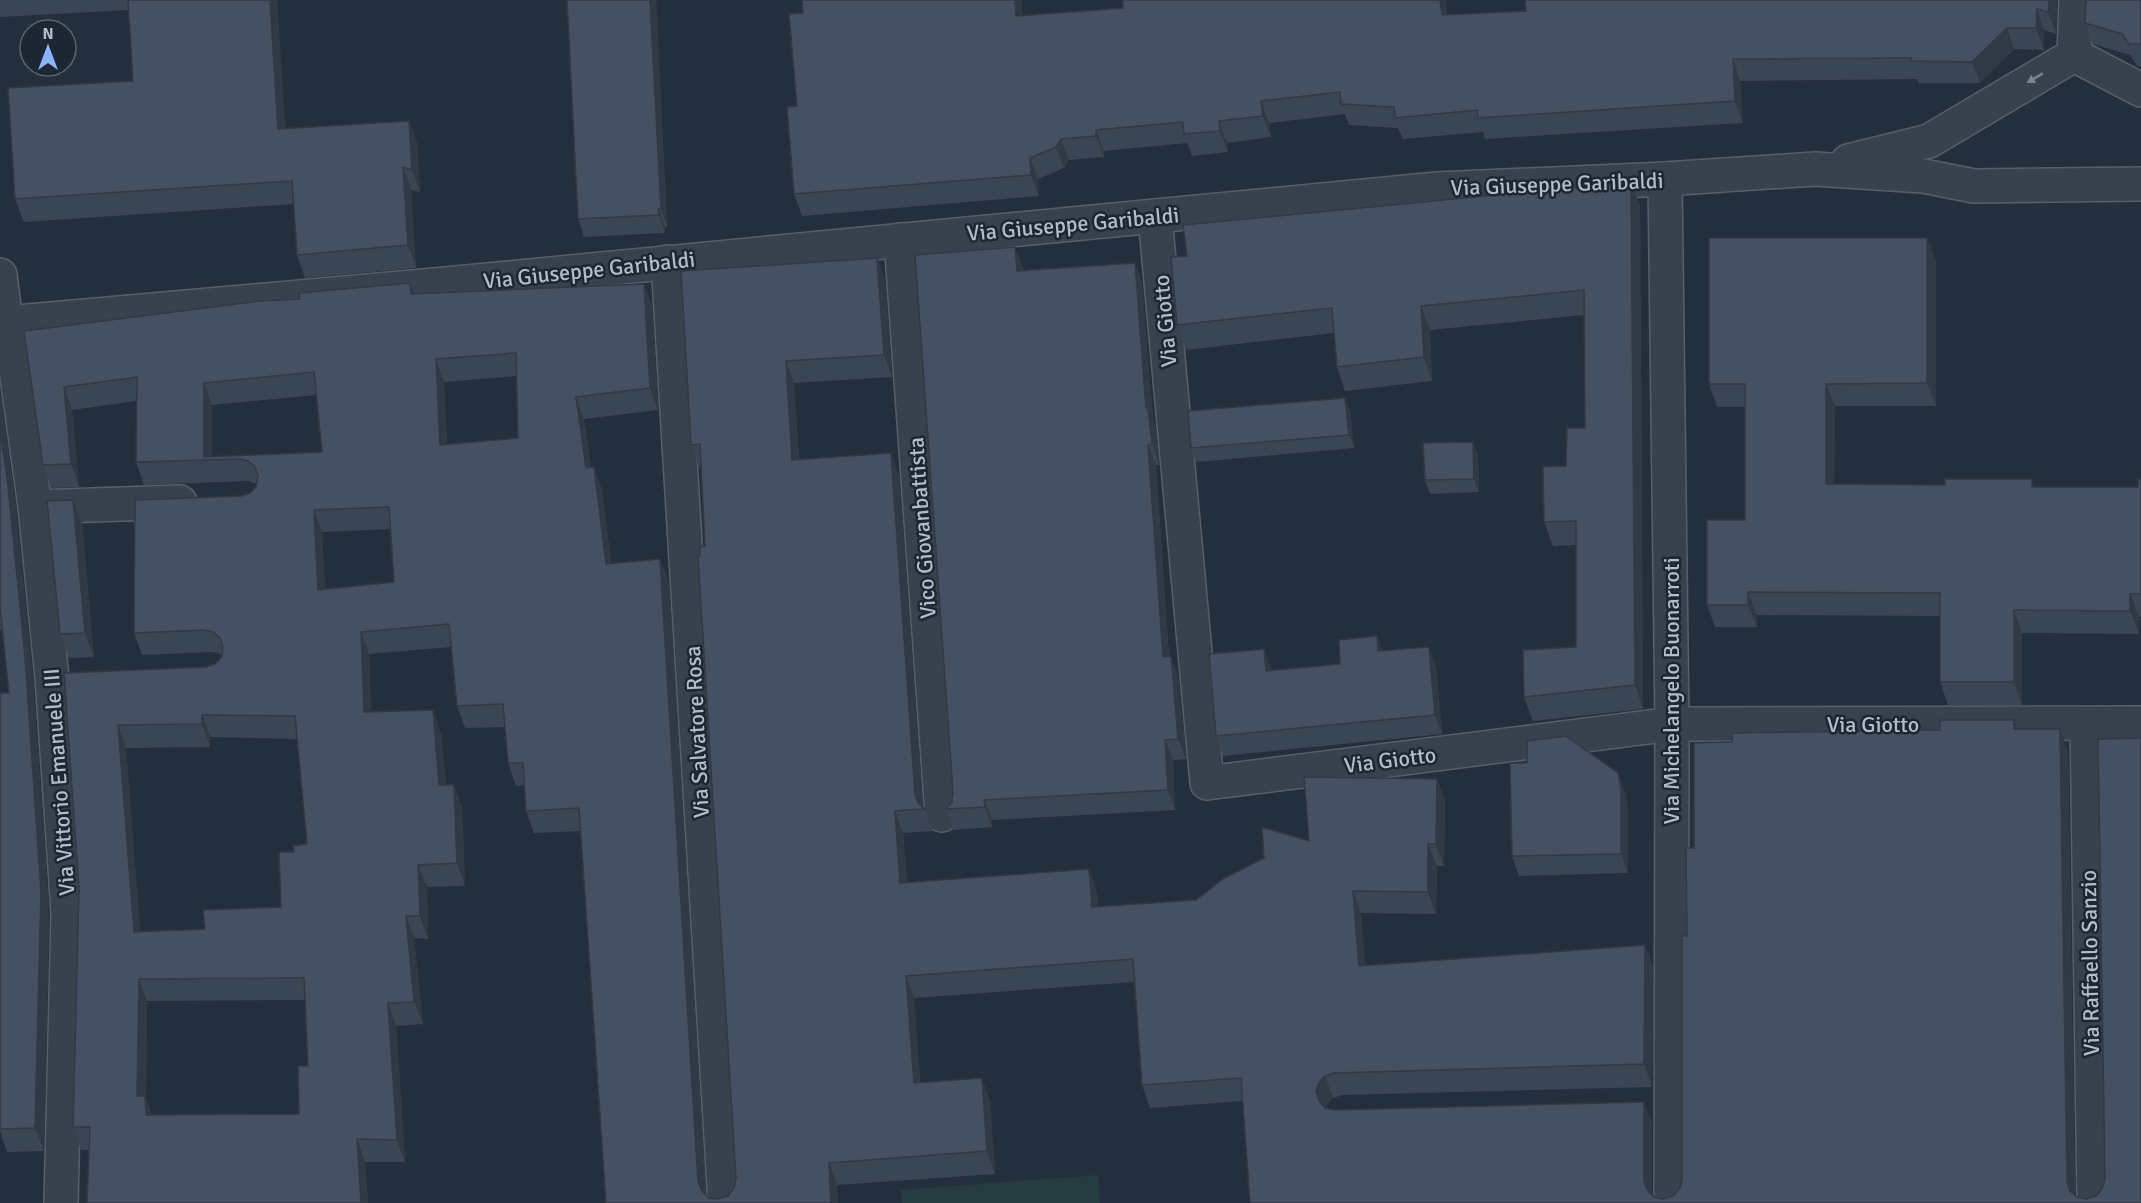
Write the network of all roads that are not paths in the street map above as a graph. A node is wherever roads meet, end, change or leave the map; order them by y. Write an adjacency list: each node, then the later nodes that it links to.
1 (2076, 0): 2 (street)
2 (2074, 55): 3 (street); 4 (street, one-way to 4)
3 (2141, 90)
4 (1815, 169): 5 (street, Via Giuseppe Garibaldi); 6 (street, Via Giuseppe Garibaldi)
5 (1665, 179): 7 (street, Via Giuseppe Garibaldi); 18 (street, Via Michelangelo Buonarroti)
6 (2141, 184)
7 (1155, 216): 8 (street, Via Giuseppe Garibaldi); 18 (street, Via Giotto)
8 (901, 240): 9 (street, Via Giuseppe Garibaldi); 20 (street, Vico Giovanbattista)
9 (668, 262): 11 (street, Via Giuseppe Garibaldi); 22 (street, Via Salvatore Rosa)
10 (0, 275): 11 (street, Via Vittorio Emanuele III)
11 (6, 323): 12 (street, Via Vittorio Emanuele III)
12 (8, 363): 14 (street, Via Vittorio Emanuele III)
13 (212, 501): 14 (street)
14 (35, 507): 16 (street, Via Vittorio Emanuele III)
15 (86, 677): 16 (street)
16 (52, 678): 21 (street, Via Vittorio Emanuele III)
17 (2141, 723): 19 (street, Via Giotto)
18 (1672, 724): 19 (street, Via Giotto); 23 (street, Via Michelangelo Buonarroti)
19 (2087, 724): 24 (street, Via Raffaello Sanzio)
20 (942, 815)
21 (61, 1203)
22 (725, 1203)
23 (1671, 1203)
24 (2094, 1203)

